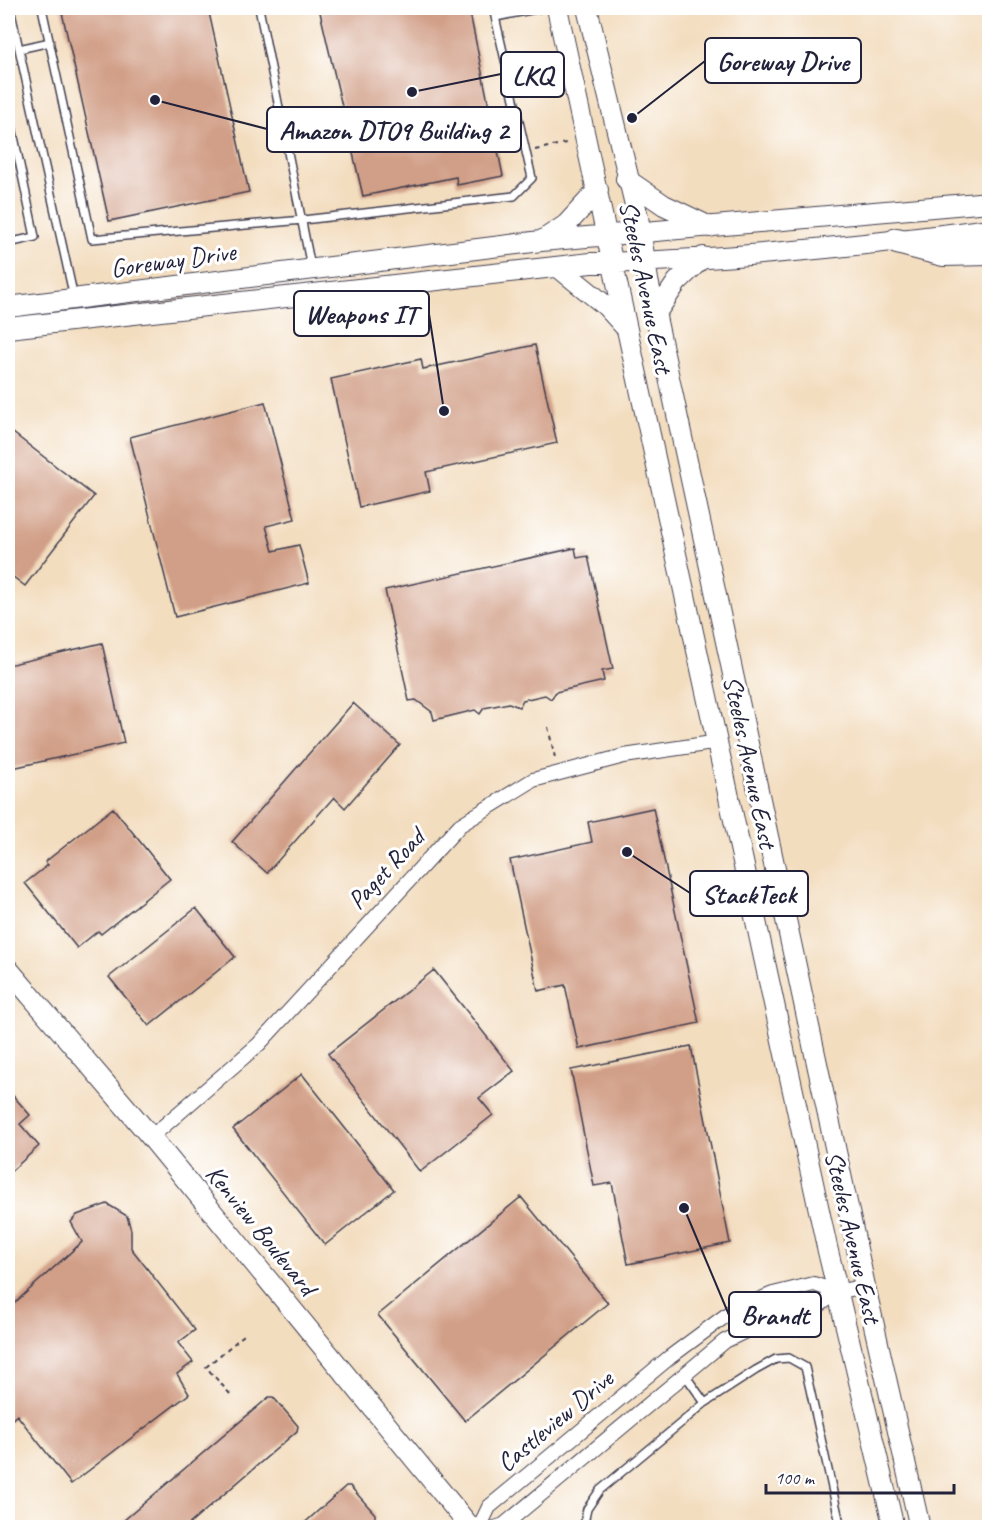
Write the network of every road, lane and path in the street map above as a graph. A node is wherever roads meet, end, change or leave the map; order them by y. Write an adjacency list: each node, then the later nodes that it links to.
1 (10, 8): 10 (lane)
2 (42, 8): 9 (lane)
3 (259, 8): 17 (lane)
4 (494, 8): 8 (lane)
5 (542, 8): 8 (lane)
6 (557, 8): 15 (main road, Steeles Avenue East)
7 (587, 8): 14 (main road, Steeles Avenue East)
8 (496, 17): 13 (lane)
9 (50, 42): 10 (lane); 17 (lane)
10 (19, 49): 31 (lane)
11 (8, 108): 24 (lane)
12 (566, 143): 13 (path)
13 (526, 153): 17 (lane)
14 (626, 179): 18 (main road); 20 (main road, Steeles Avenue East)
15 (598, 190): 21 (main road, Steeles Avenue East); 22 (main road)
16 (990, 202): 18 (main road, Goreway Drive)
17 (303, 220): 30 (lane)
18 (710, 227): 20 (main road, Goreway Drive)
19 (990, 229): 23 (main road, Goreway Drive)
20 (640, 233): 21 (main road, Goreway Drive); 27 (main road, Steeles Avenue East)
21 (608, 235): 22 (main road, Goreway Drive); 28 (main road, Steeles Avenue East)
22 (541, 241): 30 (main road, Goreway Drive)
23 (897, 242): 25 (highway); 26 (main road, Goreway Drive)
24 (8, 243)
25 (990, 252)
26 (703, 257): 27 (main road, Goreway Drive); 33 (main road)
27 (645, 262): 28 (main road, Goreway Drive); 33 (main road, Steeles Avenue East)
28 (614, 263): 29 (main road, Goreway Drive); 35 (main road, Steeles Avenue East)
29 (558, 267): 34 (main road, Goreway Drive); 35 (main road)
30 (312, 268): 31 (main road, Goreway Drive)
31 (74, 300): 32 (main road, Goreway Drive)
32 (8, 307)
33 (656, 313): 41 (main road, Steeles Avenue East)
34 (8, 328)
35 (628, 331): 37 (main road, Steeles Avenue East)
36 (548, 727): 38 (path)
37 (719, 742): 38 (street, Paget Road); 42 (main road, Steeles Avenue East)
38 (559, 773): 40 (street, Paget Road)
39 (8, 969): 40 (main road, Kenview Boulevard)
40 (151, 1137): 48 (main road, Kenview Boulevard)
41 (865, 1286): 42 (street, Castleview Drive); 54 (main road, Steeles Avenue East)
42 (837, 1292): 44 (street, Castleview Drive); 45 (street, Castleview Drive); 53 (main road, Steeles Avenue East)
43 (244, 1335): 46 (path)
44 (670, 1357): 45 (street); 49 (street, Castleview Drive)
45 (685, 1375): 47 (lane); 50 (street, Castleview Drive)
46 (230, 1394)
47 (705, 1403): 51 (lane); 52 (lane)
48 (471, 1527)
49 (479, 1527)
50 (495, 1527)
51 (583, 1527)
52 (841, 1527)
53 (894, 1527)
54 (920, 1527)

